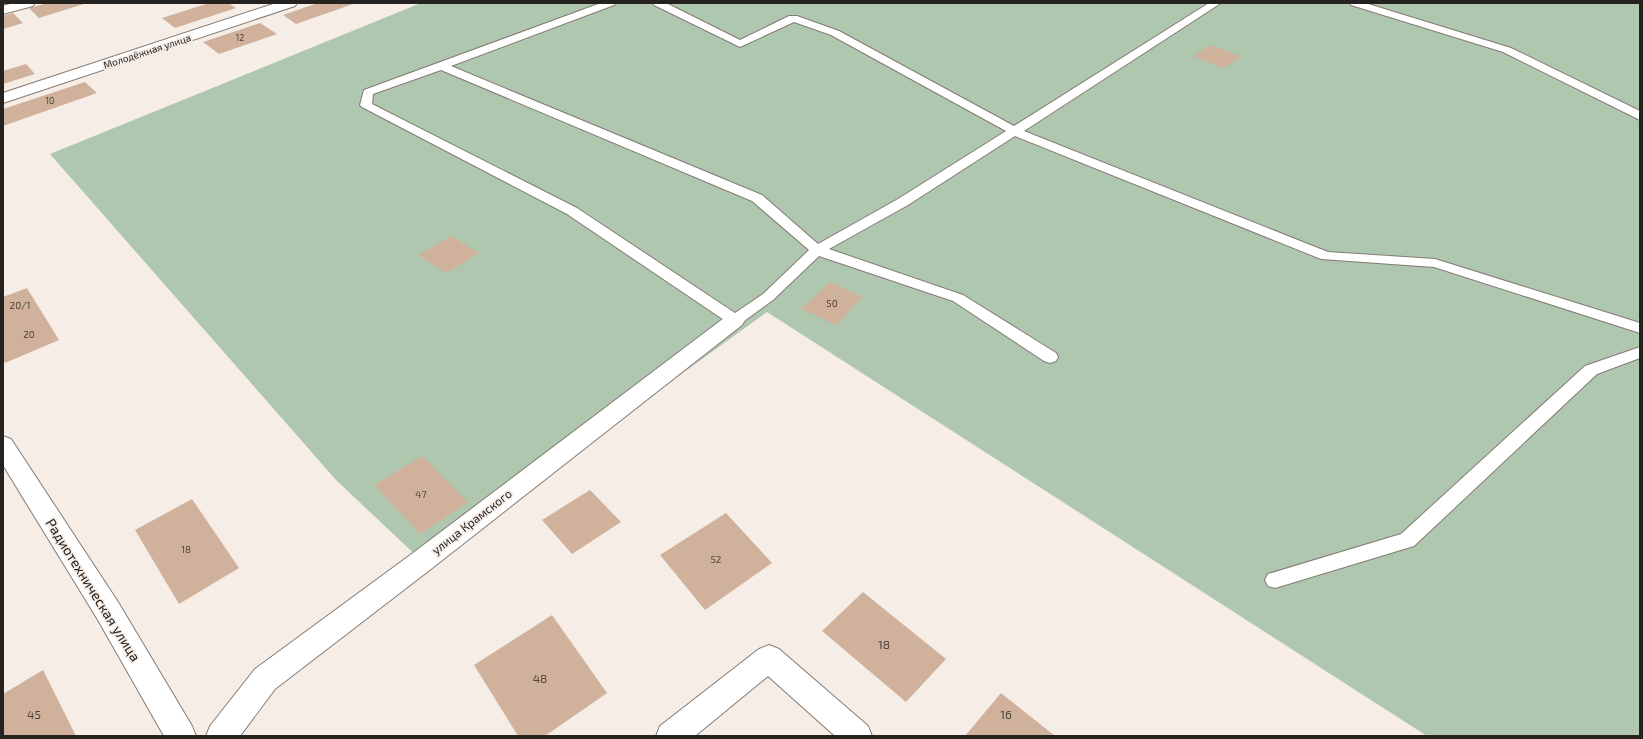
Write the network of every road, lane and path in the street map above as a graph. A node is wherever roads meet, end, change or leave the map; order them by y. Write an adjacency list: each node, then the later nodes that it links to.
1 (28, 3): 7 (street)
2 (290, 3): 9 (street, Молодёжная улица)
3 (610, 3): 8 (lane)
4 (658, 3): 11 (lane)
5 (1216, 3): 11 (lane)
6 (1355, 3): 10 (lane)
7 (3, 10)
8 (441, 66): 12 (lane); 13 (lane)
9 (3, 98)
10 (1640, 116)
11 (1014, 131): 12 (lane); 14 (lane)
12 (817, 250): 13 (lane); 16 (lane)
13 (735, 320): 20 (street, улица Крамского)
14 (1640, 328)
15 (1640, 352): 18 (lane)
16 (1050, 357)
17 (3, 445): 19 (street, Радиотехническая улица)
18 (1275, 580)
19 (181, 736)
20 (221, 736)
21 (672, 736): 22 (street)
22 (857, 736)

